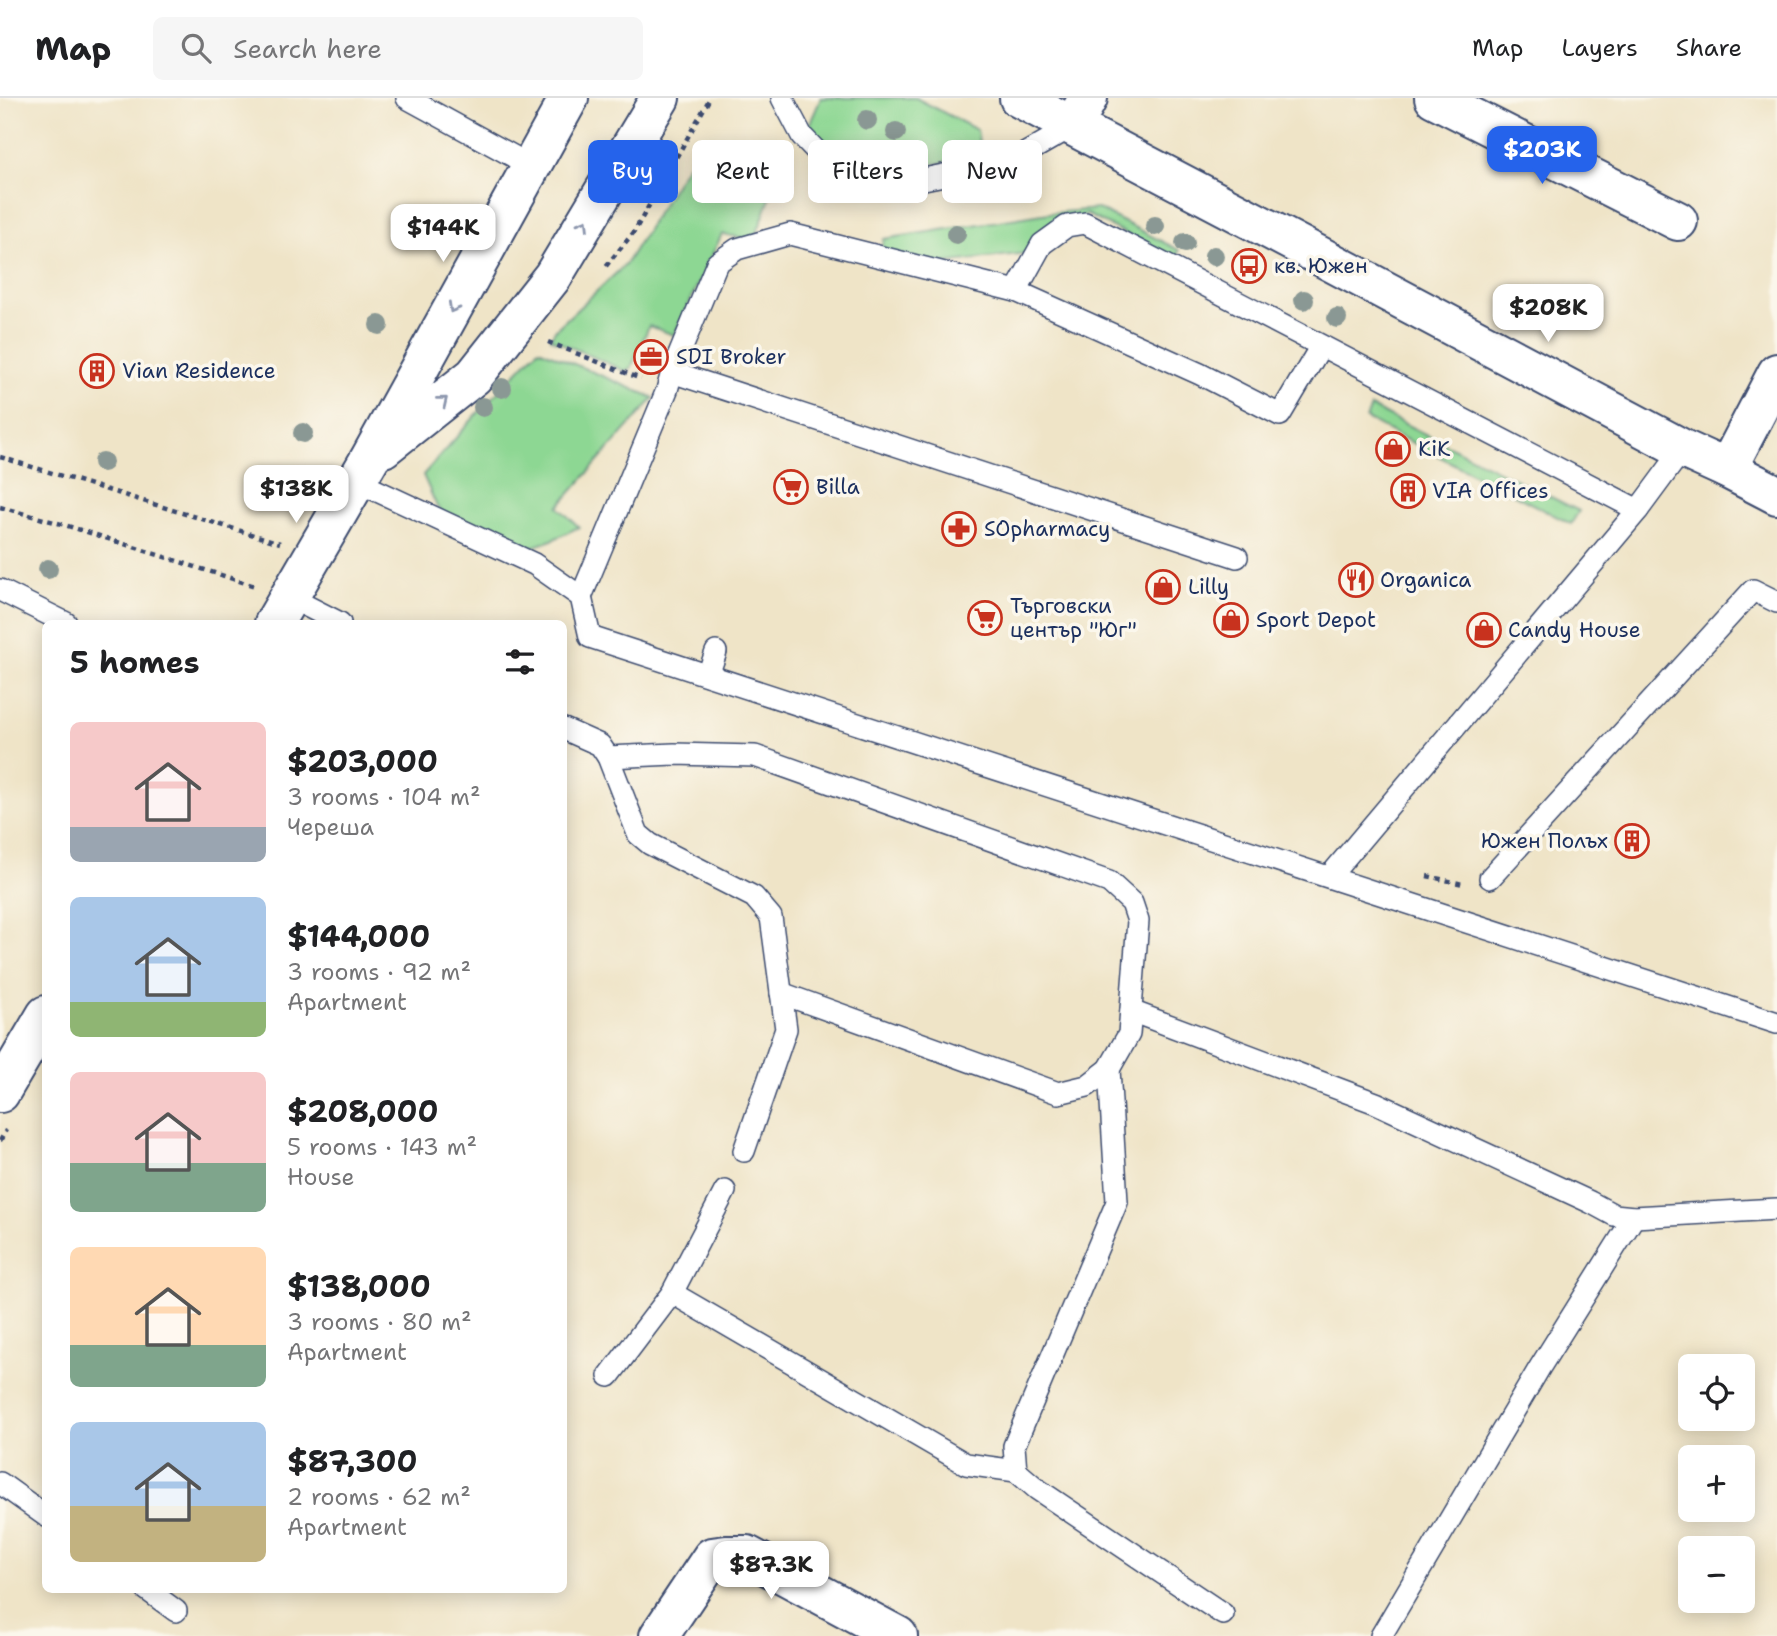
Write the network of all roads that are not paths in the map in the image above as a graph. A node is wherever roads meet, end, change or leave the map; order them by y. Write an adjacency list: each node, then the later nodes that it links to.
1 (407, 98): 9 (lane)
2 (569, 98): 9 (street)
3 (660, 98): 17 (street, one-way to 3)
4 (782, 98): 7 (lane)
5 (1019, 98): 7 (street)
6 (1434, 98): 8 (street)
7 (1080, 112): 15 (street)
8 (1496, 112): 10 (street)
9 (531, 166): 17 (street, one-way to 17)
10 (1678, 221)
11 (1016, 291): 12 (lane); 12 (lane); 14 (lane)
12 (1321, 346): 19 (lane)
13 (1777, 373): 16 (street)
14 (670, 381): 20 (lane); 22 (lane)
15 (1683, 449): 16 (street); 19 (lane)
16 (1727, 469): 18 (street)
17 (363, 470): 22 (lane); 24 (street)
18 (1777, 495)
19 (1638, 510): 31 (lane)
20 (1237, 557)
21 (0, 590): 25 (lane)
22 (581, 597): 28 (lane)
23 (1777, 602): 32 (lane)
24 (281, 610): 26 (lane)
25 (59, 620)
26 (326, 620)
27 (716, 652): 28 (lane)
28 (708, 675): 31 (lane)
29 (567, 730): 30 (lane)
30 (608, 757): 33 (lane); 34 (lane)
31 (1330, 876): 35 (lane)
32 (1490, 878)
33 (781, 993): 37 (lane); 39 (lane)
34 (1131, 1012): 37 (lane); 42 (lane)
35 (1777, 1023)
36 (40, 1036): 38 (street)
37 (1110, 1069): 45 (lane)
38 (0, 1093)
39 (744, 1151)
40 (725, 1191): 43 (lane)
41 (1777, 1209): 42 (lane)
42 (1634, 1217): 53 (lane)
43 (672, 1293): 44 (lane); 45 (lane)
44 (609, 1376)
45 (1016, 1471): 50 (lane)
46 (0, 1483): 47 (lane)
47 (42, 1513)
48 (151, 1593): 49 (lane)
49 (176, 1611)
50 (1223, 1614)
51 (659, 1636): 52 (street)
52 (898, 1636)
53 (1381, 1636)

